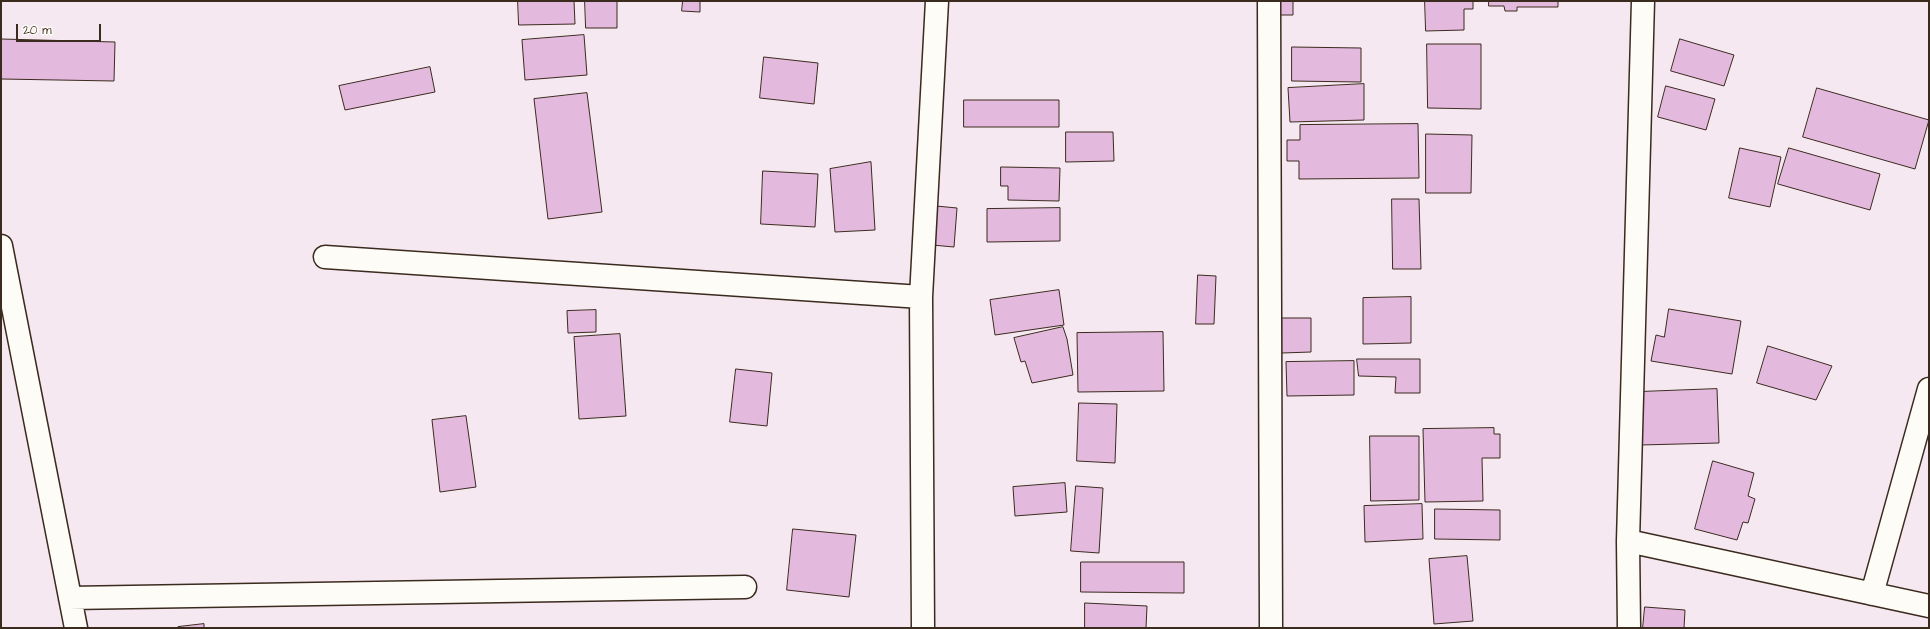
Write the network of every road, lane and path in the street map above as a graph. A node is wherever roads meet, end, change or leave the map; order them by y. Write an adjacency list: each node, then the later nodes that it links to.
1 (937, 1): 6 (street)
2 (1269, 1): 15 (street)
3 (1643, 1): 8 (street)
4 (1, 246): 11 (street)
5 (325, 257): 6 (street)
6 (921, 297): 14 (street)
7 (1929, 389): 10 (street)
8 (1628, 540): 10 (street); 16 (street)
9 (746, 587): 11 (street)
10 (1872, 594): 12 (street)
11 (70, 598): 13 (street)
12 (1929, 606)
13 (76, 628)
14 (923, 628)
15 (1271, 628)
16 (1629, 628)

